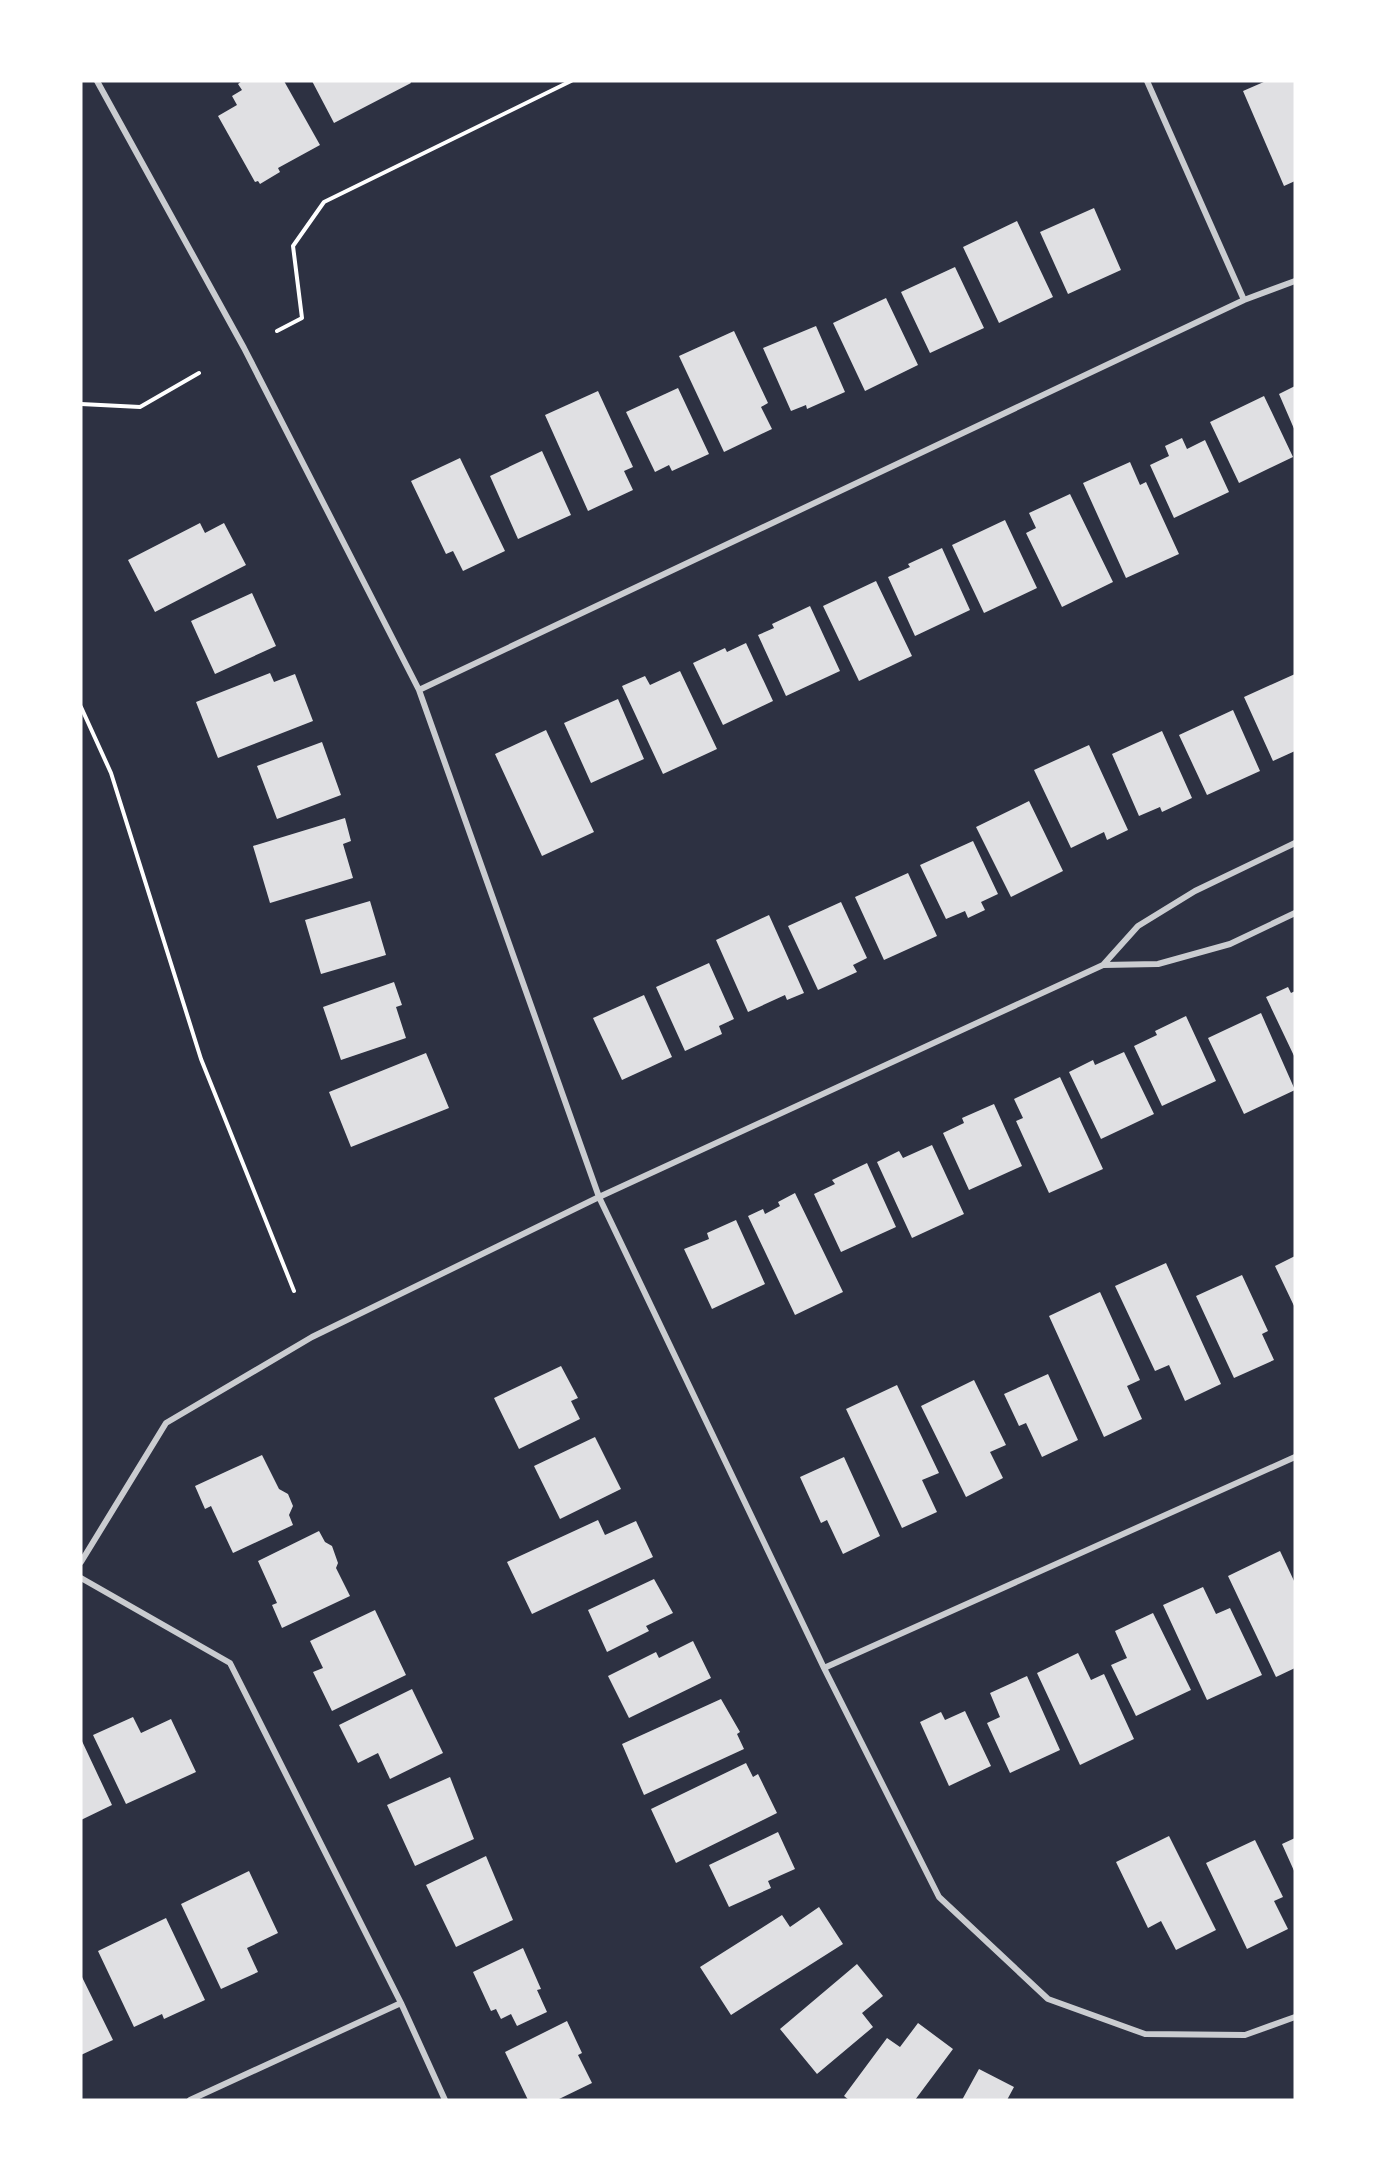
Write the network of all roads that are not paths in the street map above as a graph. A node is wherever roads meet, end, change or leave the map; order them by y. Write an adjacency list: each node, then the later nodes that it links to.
1 (97, 81): 5 (street)
2 (1147, 81): 4 (street)
3 (1295, 280): 4 (street)
4 (1244, 300): 5 (street)
5 (418, 690): 9 (street)
6 (1295, 843): 8 (street)
7 (1295, 913): 8 (street)
8 (1103, 965): 9 (street)
9 (599, 1197): 11 (street); 13 (street)
10 (1295, 1457): 13 (street)
11 (81, 1562)
12 (81, 1578): 14 (street)
13 (824, 1668): 15 (street)
14 (400, 2003): 16 (street); 17 (street)
15 (1295, 2017)
16 (190, 2100)
17 (445, 2100)

